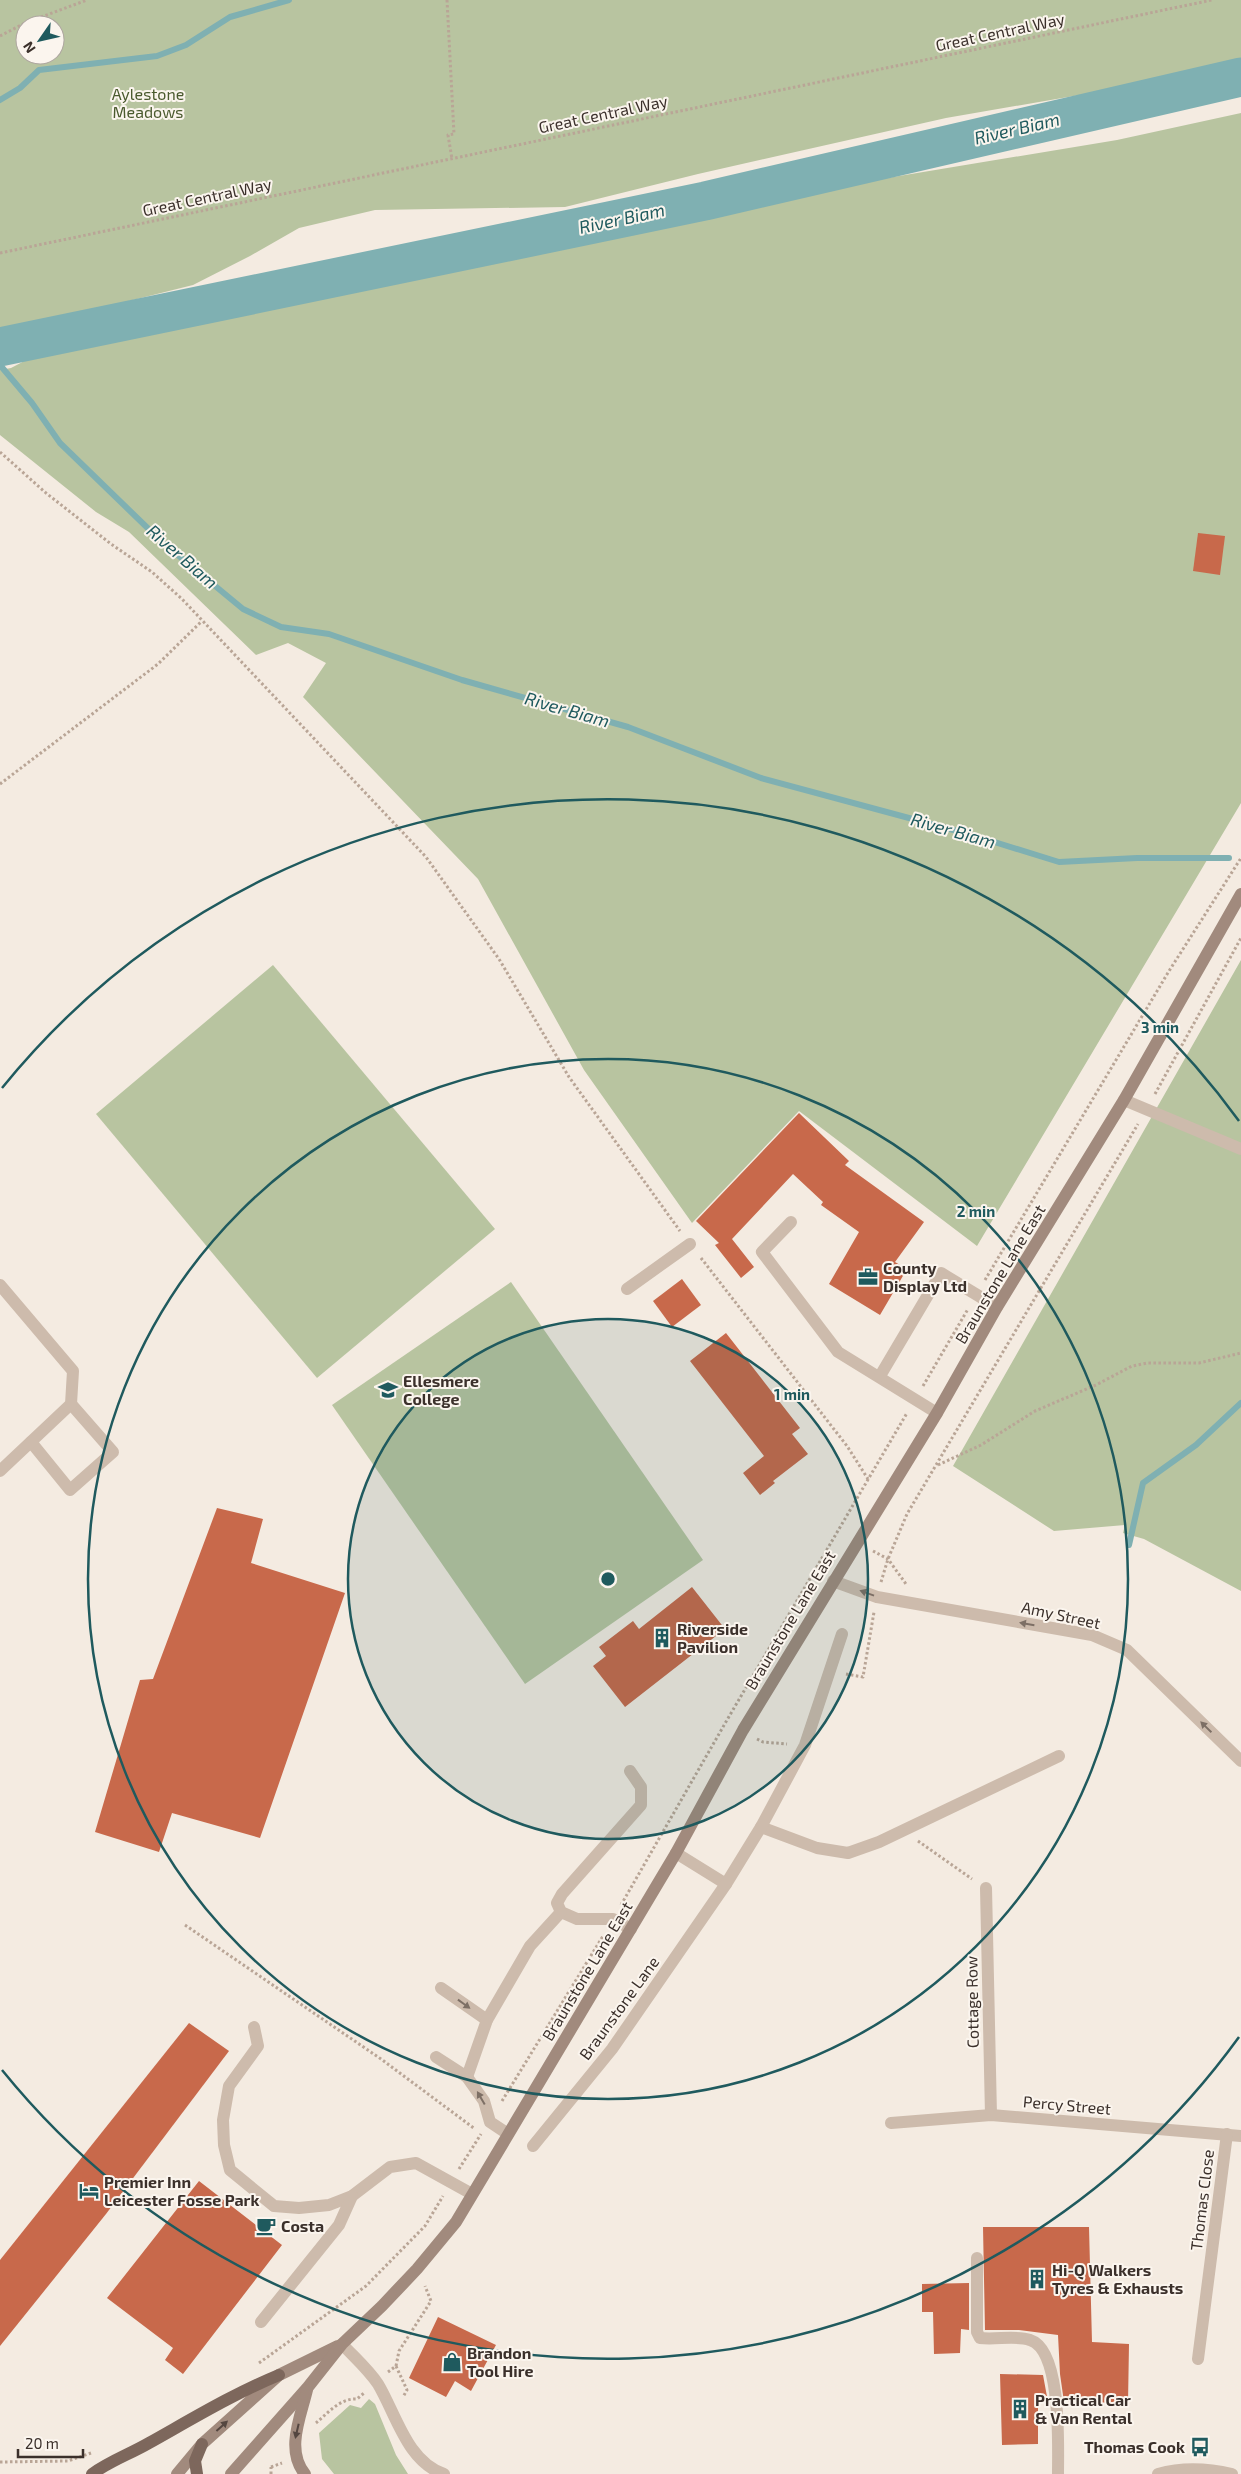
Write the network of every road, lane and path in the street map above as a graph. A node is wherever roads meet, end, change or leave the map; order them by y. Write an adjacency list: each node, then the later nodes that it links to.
1 (87, 0): 4 (path)
2 (447, 0): 5 (path)
3 (1212, 0): 5 (path, Great Central Way)
4 (0, 36)
5 (452, 159): 6 (path, Great Central Way)
6 (0, 253)
7 (0, 452): 8 (path)
8 (202, 622): 9 (path); 17 (path)
9 (0, 784)
10 (1241, 858): 20 (path)
11 (1241, 894): 13 (street, Braunstone Lane East)
12 (1241, 938): 14 (path)
13 (1124, 1100): 14 (street); 21 (street, Braunstone Lane East)
14 (1146, 1110): 15 (street); 28 (path)
15 (1241, 1149)
16 (791, 1222): 23 (street)
17 (690, 1244): 19 (street); 30 (path)
18 (0, 1285): 25 (street)
19 (627, 1289)
20 (976, 1295): 21 (street); 23 (street); 24 (path)
21 (997, 1307): 26 (street, Braunstone Lane East)
22 (1241, 1353): 28 (path)
23 (880, 1376): 24 (street)
24 (916, 1399): 26 (street); 30 (path)
25 (71, 1404): 27 (street); 27 (street)
26 (937, 1413): 32 (street, Braunstone Lane East)
27 (31, 1442): 29 (street)
28 (937, 1466): 33 (path)
29 (0, 1471)
30 (868, 1479): 31 (path)
31 (837, 1530): 32 (path); 39 (path)
32 (857, 1542): 33 (path); 34 (street, Braunstone Lane East)
33 (888, 1559): 35 (path); 36 (path)
34 (833, 1581): 35 (street, Amy Street, one-way to 34); 40 (street, Braunstone Lane East)
35 (877, 1597): 36 (street, Amy Street); 38 (path)
36 (922, 1606): 43 (street, Amy Street, one-way to 36)
37 (842, 1634): 38 (street, Braunstone Lane)
38 (831, 1672): 41 (street, Braunstone Lane)
39 (727, 1720): 40 (path); 51 (path)
40 (743, 1730): 41 (path); 47 (street, Braunstone Lane East)
41 (805, 1745): 45 (street, Braunstone Lane)
42 (1059, 1756): 46 (street)
43 (1241, 1761)
44 (630, 1771): 50 (street)
45 (761, 1827): 46 (street); 48 (street, Braunstone Lane)
46 (902, 1831): 49 (path)
47 (676, 1853): 48 (street); 53 (street, Braunstone Lane East)
48 (726, 1884): 66 (street, Braunstone Lane)
49 (986, 1888): 59 (street, Cottage Row)
50 (561, 1912): 51 (street); 55 (street)
51 (613, 1919): 53 (street); 60 (path)
52 (184, 1925): 62 (path)
53 (630, 1929): 63 (street, Braunstone Lane East)
54 (442, 1988): 55 (street, one-way to 55)
55 (487, 2020): 58 (street)
56 (254, 2027): 69 (street)
57 (436, 2057): 58 (street)
58 (467, 2077): 60 (street, one-way to 58)
59 (991, 2115): 61 (street, Percy Street); 64 (street, Percy Street)
60 (490, 2122): 62 (path); 63 (street)
61 (891, 2123)
62 (481, 2134): 67 (path)
63 (508, 2134): 68 (street, Braunstone Lane East)
64 (1227, 2134): 65 (street, Percy Street); 74 (street, Thomas Close)
65 (1241, 2136)
66 (533, 2146)
67 (452, 2181): 68 (street); 69 (street); 75 (path)
68 (472, 2194): 71 (street, Braunstone Lane East)
69 (352, 2196): 72 (street)
70 (977, 2258): 91 (street)
71 (417, 2269): 73 (street, Braunstone Lane East); 77 (path)
72 (261, 2322)
73 (342, 2344): 76 (street, Braunstone Lane East); 77 (street); 78 (street, Braunstone Lane East)
74 (1198, 2359)
75 (254, 2366)
76 (278, 2374): 80 (street, Braunstone Lane East, one-way to 76); 84 (main road)
77 (376, 2382): 79 (path); 90 (street)
78 (308, 2388): 82 (street, one-way to 82); 87 (street, Braunstone Lane East)
79 (310, 2427)
80 (202, 2444): 85 (street, Braunstone Lane East); 86 (main road)
81 (96, 2451): 83 (path)
82 (296, 2457): 88 (path); 89 (street)
83 (0, 2462)
84 (92, 2474)
85 (177, 2474)
86 (197, 2474)
87 (231, 2474)
88 (271, 2474)
89 (305, 2474)
90 (444, 2474)
91 (1058, 2474)
92 (1158, 2474): 93 (street)
93 (1232, 2474)

